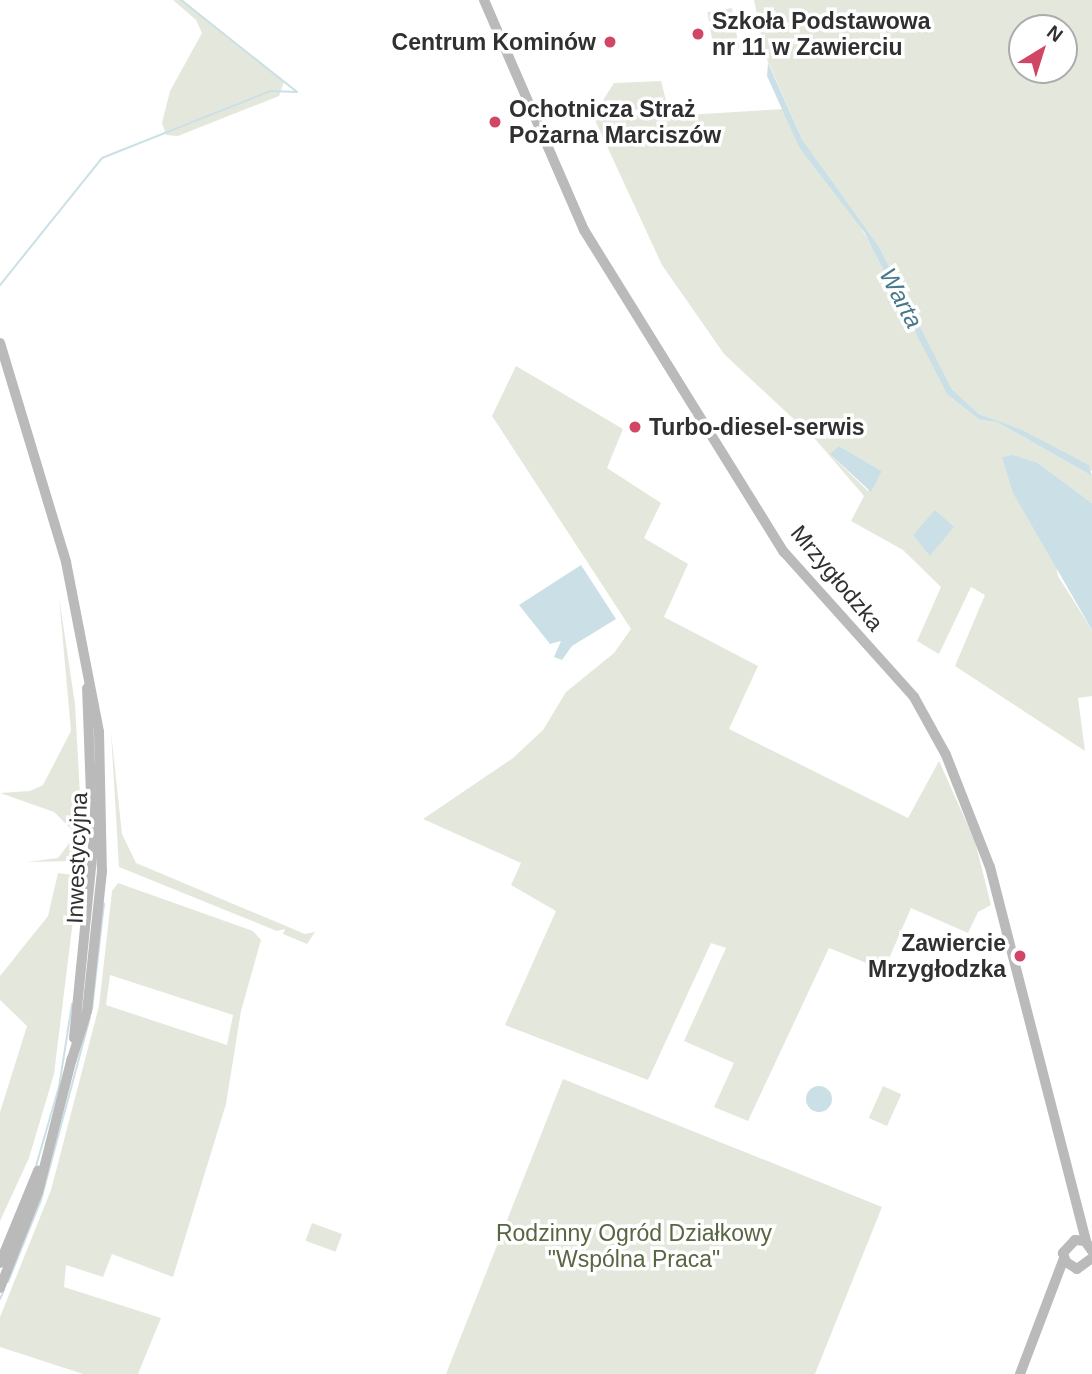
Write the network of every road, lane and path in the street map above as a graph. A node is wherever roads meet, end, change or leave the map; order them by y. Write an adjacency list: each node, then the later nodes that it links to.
1 (484, 0): 4 (street, Mrzygłodzka)
2 (0, 343): 3 (street, Inwestycyjna)
3 (51, 1140): 8 (street, Inwestycyjna); 10 (street, Inwestycyjna)
4 (1078, 1213): 5 (street, Mrzygłodzka); 6 (street, Mrzygłodzka)
5 (1073, 1240): 6 (street); 9 (street, Mrzygłodzka)
6 (1089, 1246)
7 (1092, 1258): 9 (street)
8 (0, 1263)
9 (1068, 1263): 11 (street)
10 (0, 1288)
11 (1020, 1374)

